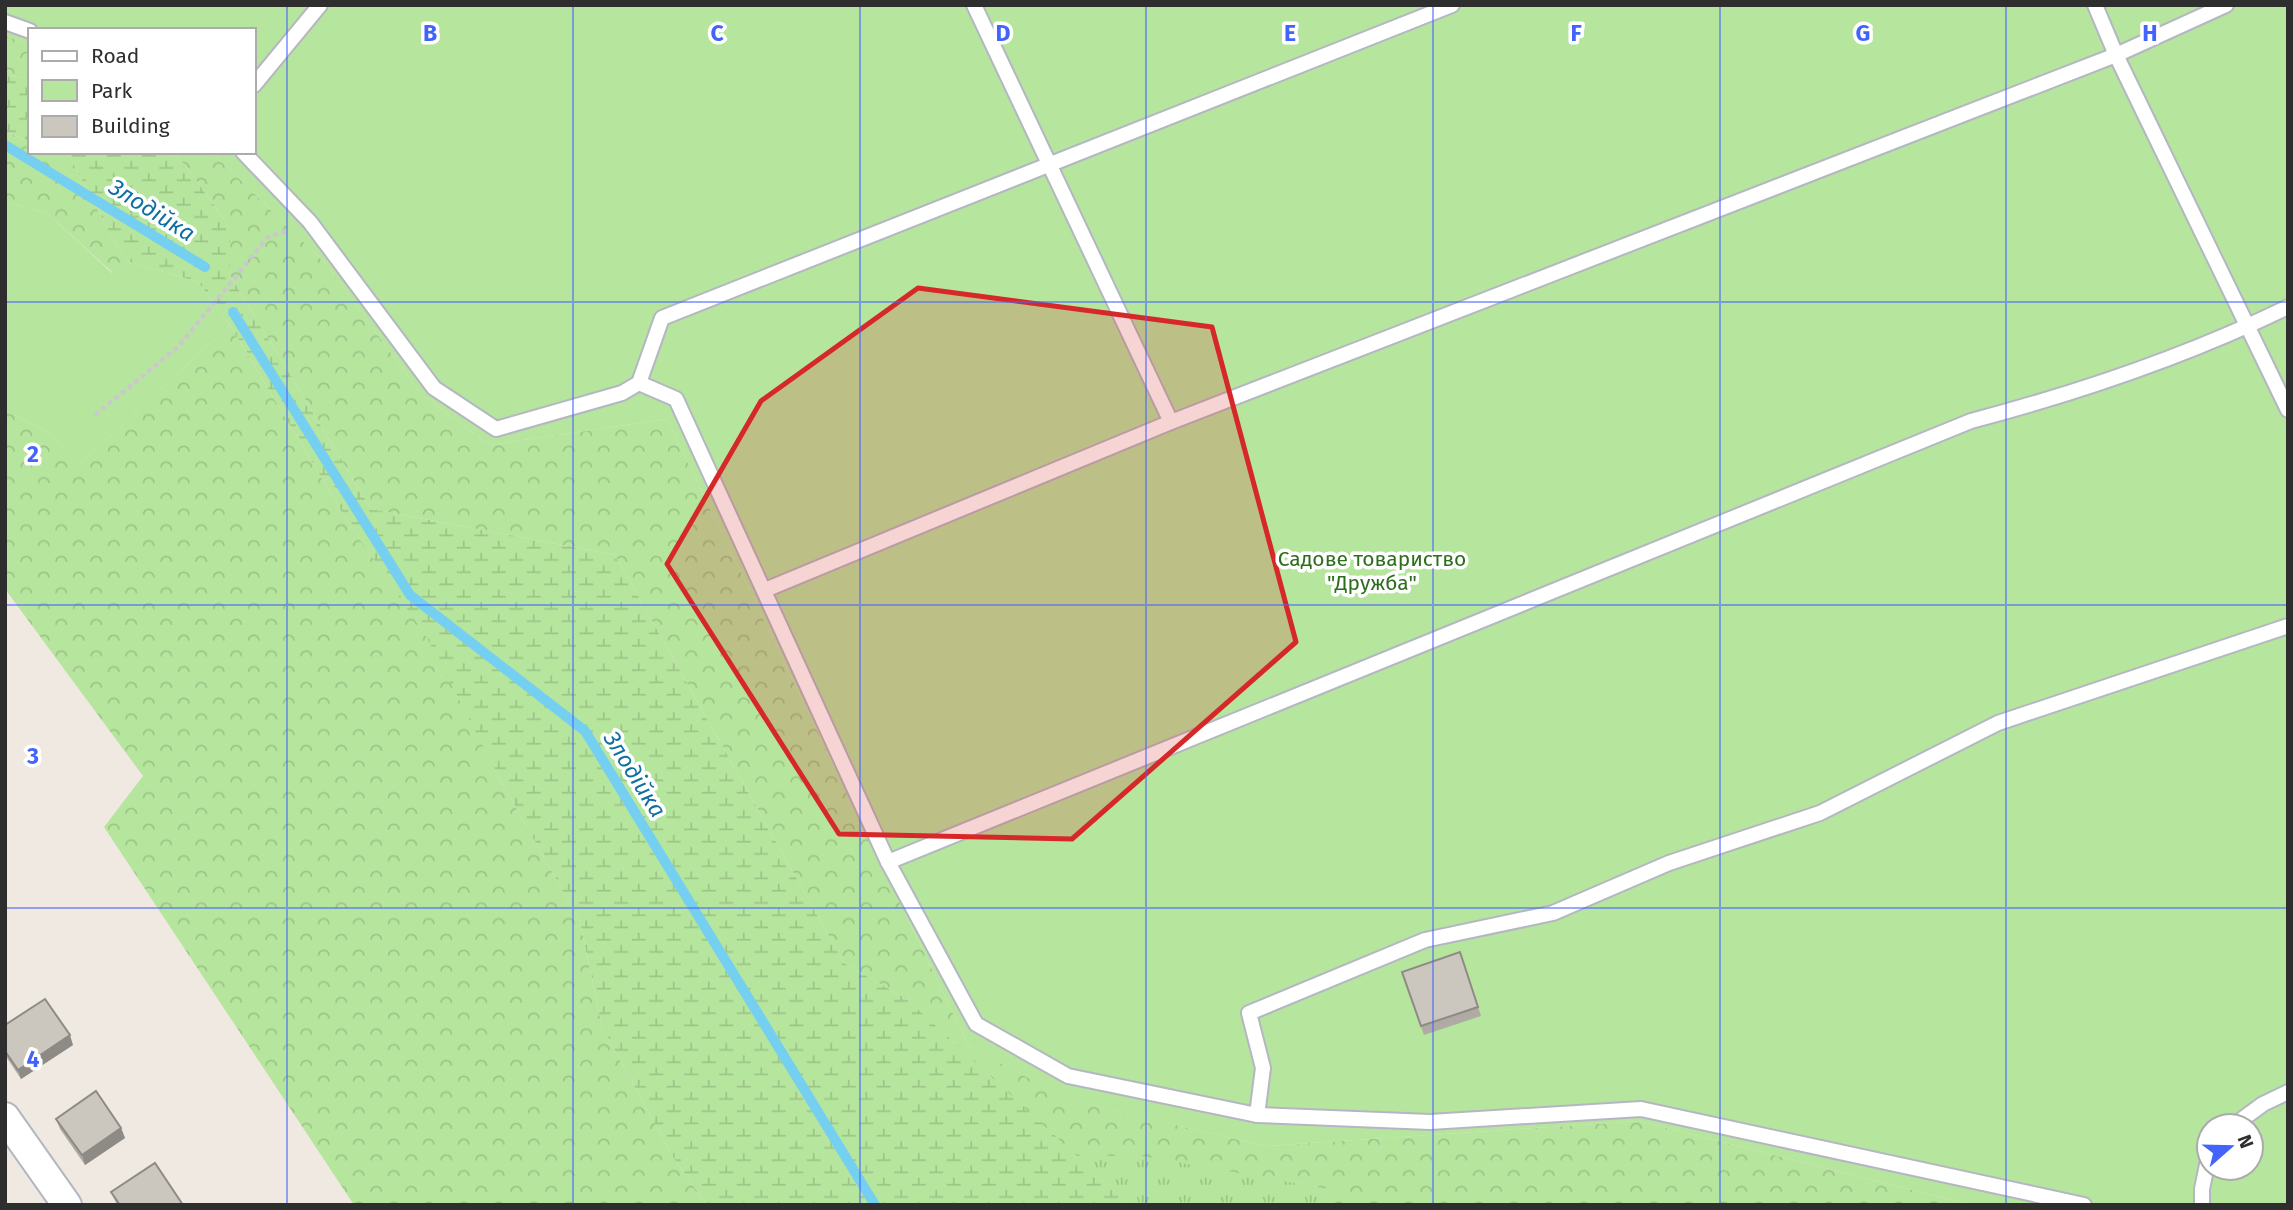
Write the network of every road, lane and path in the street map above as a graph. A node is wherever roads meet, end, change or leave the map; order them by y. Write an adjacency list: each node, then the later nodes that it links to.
1 (320, 5): 9 (lane)
2 (974, 5): 11 (lane)
3 (1452, 5): 11 (lane)
4 (2095, 5): 8 (lane)
5 (2226, 5): 8 (lane)
6 (5, 22): 7 (lane)
7 (28, 30)
8 (2116, 55): 14 (lane); 18 (lane)
9 (256, 83)
10 (245, 154): 12 (lane)
11 (1049, 167): 15 (lane); 18 (lane)
12 (310, 222): 15 (lane); 17 (path)
13 (2288, 307): 14 (lane)
14 (2247, 327): 16 (lane); 21 (lane)
15 (639, 383): 19 (lane)
16 (2288, 410)
17 (95, 415)
18 (1171, 422): 19 (lane)
19 (765, 590): 21 (lane)
20 (2288, 626): 24 (lane)
21 (888, 862): 24 (lane)
22 (2288, 1092): 23 (lane)
23 (2252, 1112)
24 (1257, 1115): 28 (lane)
25 (5, 1117): 27 (street)
26 (2203, 1182): 29 (lane)
27 (67, 1205)
28 (2084, 1205)
29 (2202, 1205)

